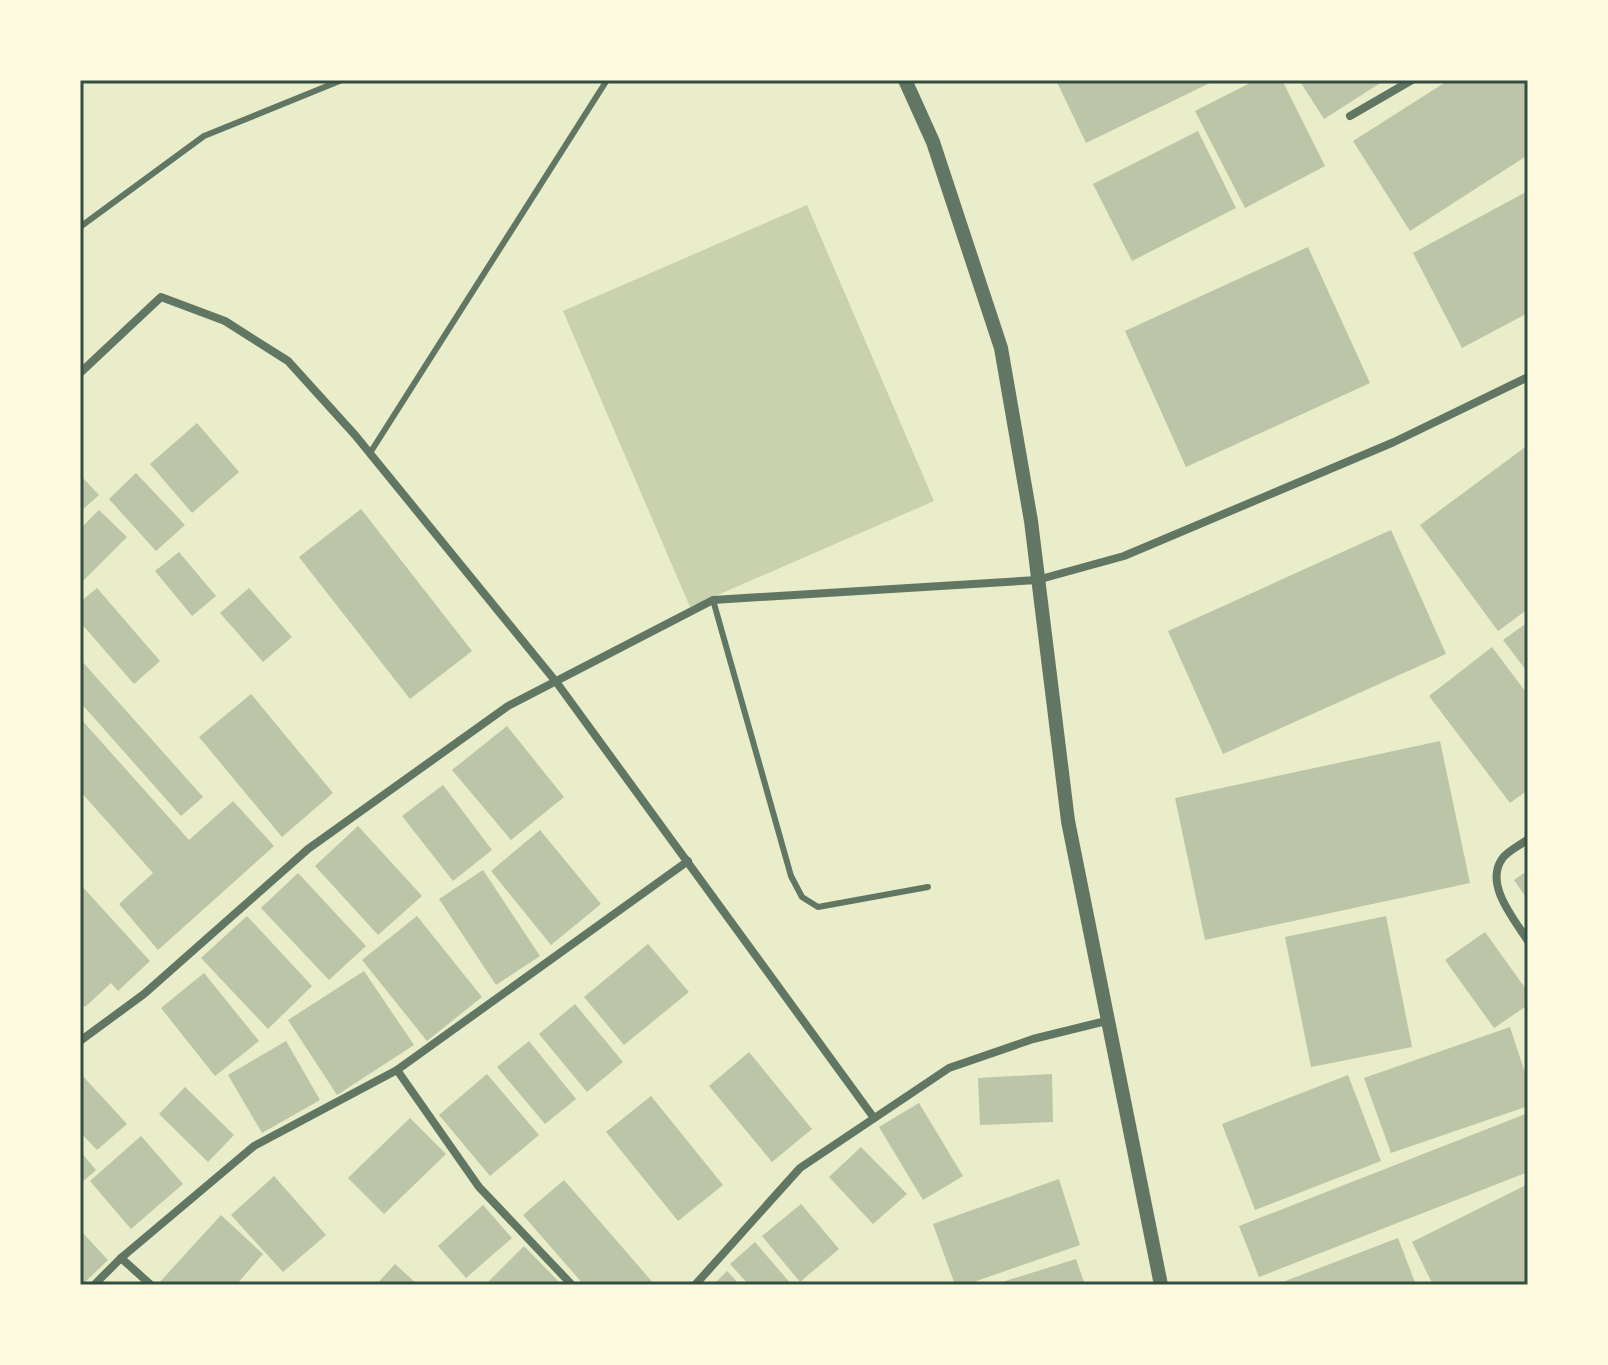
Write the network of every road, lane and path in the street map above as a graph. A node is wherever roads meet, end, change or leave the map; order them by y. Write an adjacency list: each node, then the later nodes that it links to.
1 (342, 80): 6 (lane)
2 (607, 80): 9 (lane)
3 (905, 80): 10 (street)
4 (1412, 80): 5 (street)
5 (1350, 116)
6 (80, 227)
7 (80, 373): 9 (street)
8 (1528, 377): 10 (street)
9 (370, 453): 12 (street)
10 (1037, 580): 11 (street); 17 (street)
11 (713, 600): 12 (street); 15 (lane)
12 (557, 683): 14 (street); 18 (street)
13 (1528, 839): 16 (street)
14 (688, 861): 19 (street); 20 (street)
15 (928, 887)
16 (1528, 941)
17 (1106, 1021): 20 (street); 26 (street)
18 (80, 1041)
19 (397, 1070): 21 (street); 24 (street)
20 (874, 1118): 25 (street)
21 (121, 1258): 22 (street); 23 (street)
22 (94, 1285)
23 (151, 1285)
24 (572, 1285)
25 (695, 1285)
26 (1161, 1285)

